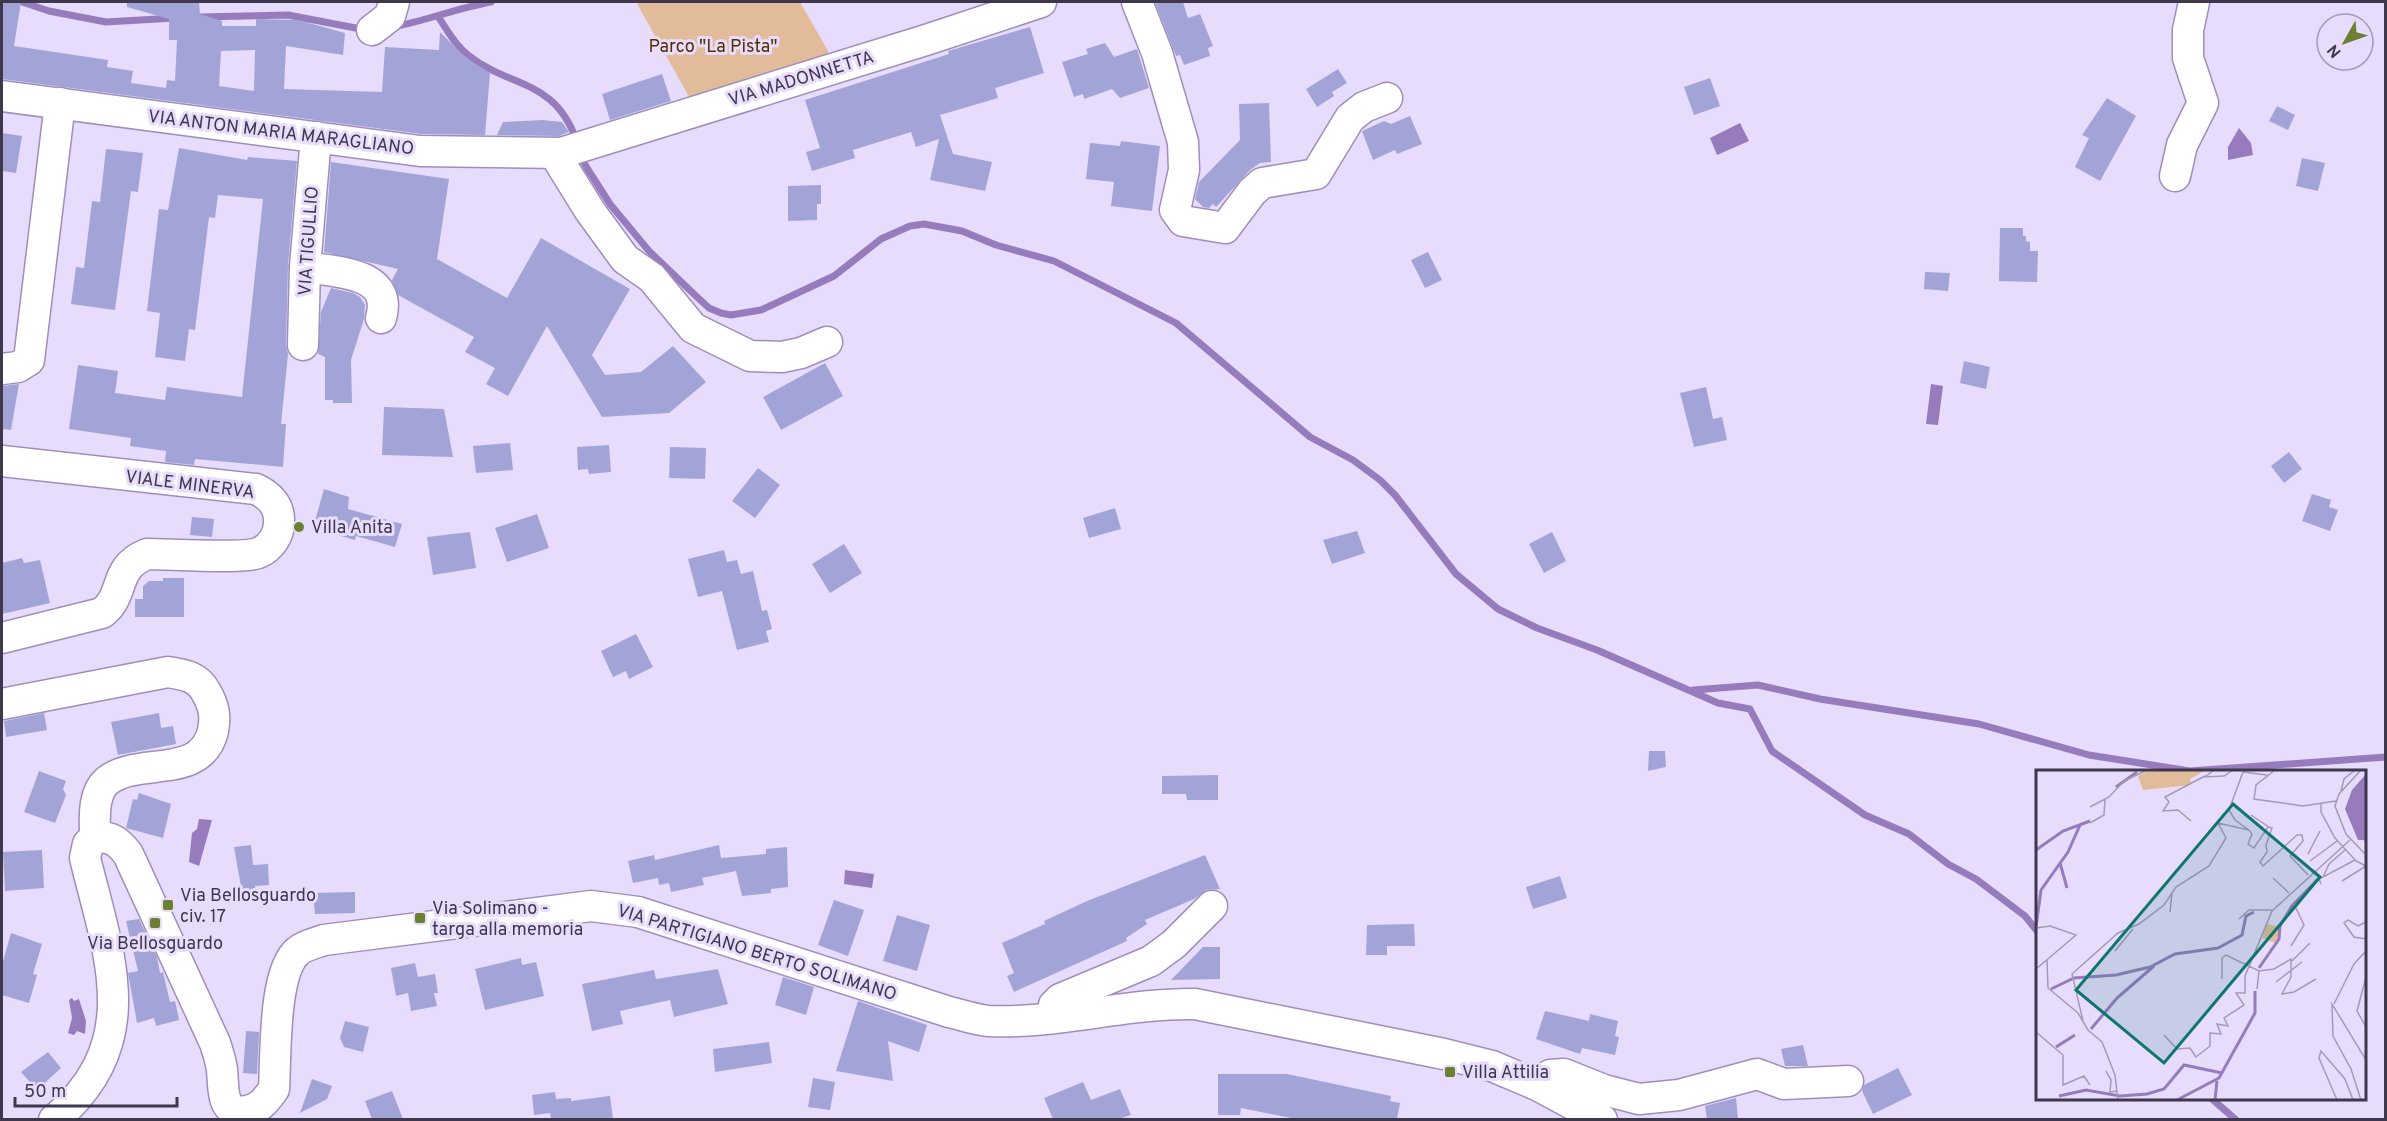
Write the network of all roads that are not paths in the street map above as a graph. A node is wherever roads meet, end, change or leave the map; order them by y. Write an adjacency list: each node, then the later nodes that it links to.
1 (394, 2): 5 (street)
2 (1041, 2): 10 (street, VIA MADONNETTA)
3 (1137, 2): 7 (street)
4 (2194, 2): 11 (street)
5 (372, 30)
6 (2, 96): 8 (street, VIA ANTON MARIA MARAGLIANO)
7 (1388, 98)
8 (60, 103): 9 (street, VIA ANTON MARIA MARAGLIANO); 16 (street)
9 (316, 137): 10 (street, VIA ANTON MARIA MARAGLIANO); 12 (street, VIA TIGULLIO)
10 (557, 153): 14 (street)
11 (2175, 176)
12 (305, 267): 13 (street); 15 (street, VIA TIGULLIO)
13 (381, 318)
14 (827, 342)
15 (303, 345)
16 (2, 369)
17 (2, 461): 18 (street, VIALE MINERVA)
18 (2, 639)
19 (2, 704): 20 (street)
20 (95, 838): 22 (street, VIA PARTIGIANO BERTO SOLIMANO); 25 (street)
21 (1212, 906): 22 (street)
22 (1053, 1017): 24 (street, VIA PARTIGIANO BERTO SOLIMANO)
23 (1848, 1081): 24 (street)
24 (1537, 1085): 26 (street, VIA PARTIGIANO BERTO SOLIMANO)
25 (54, 1119)
26 (1602, 1119)

